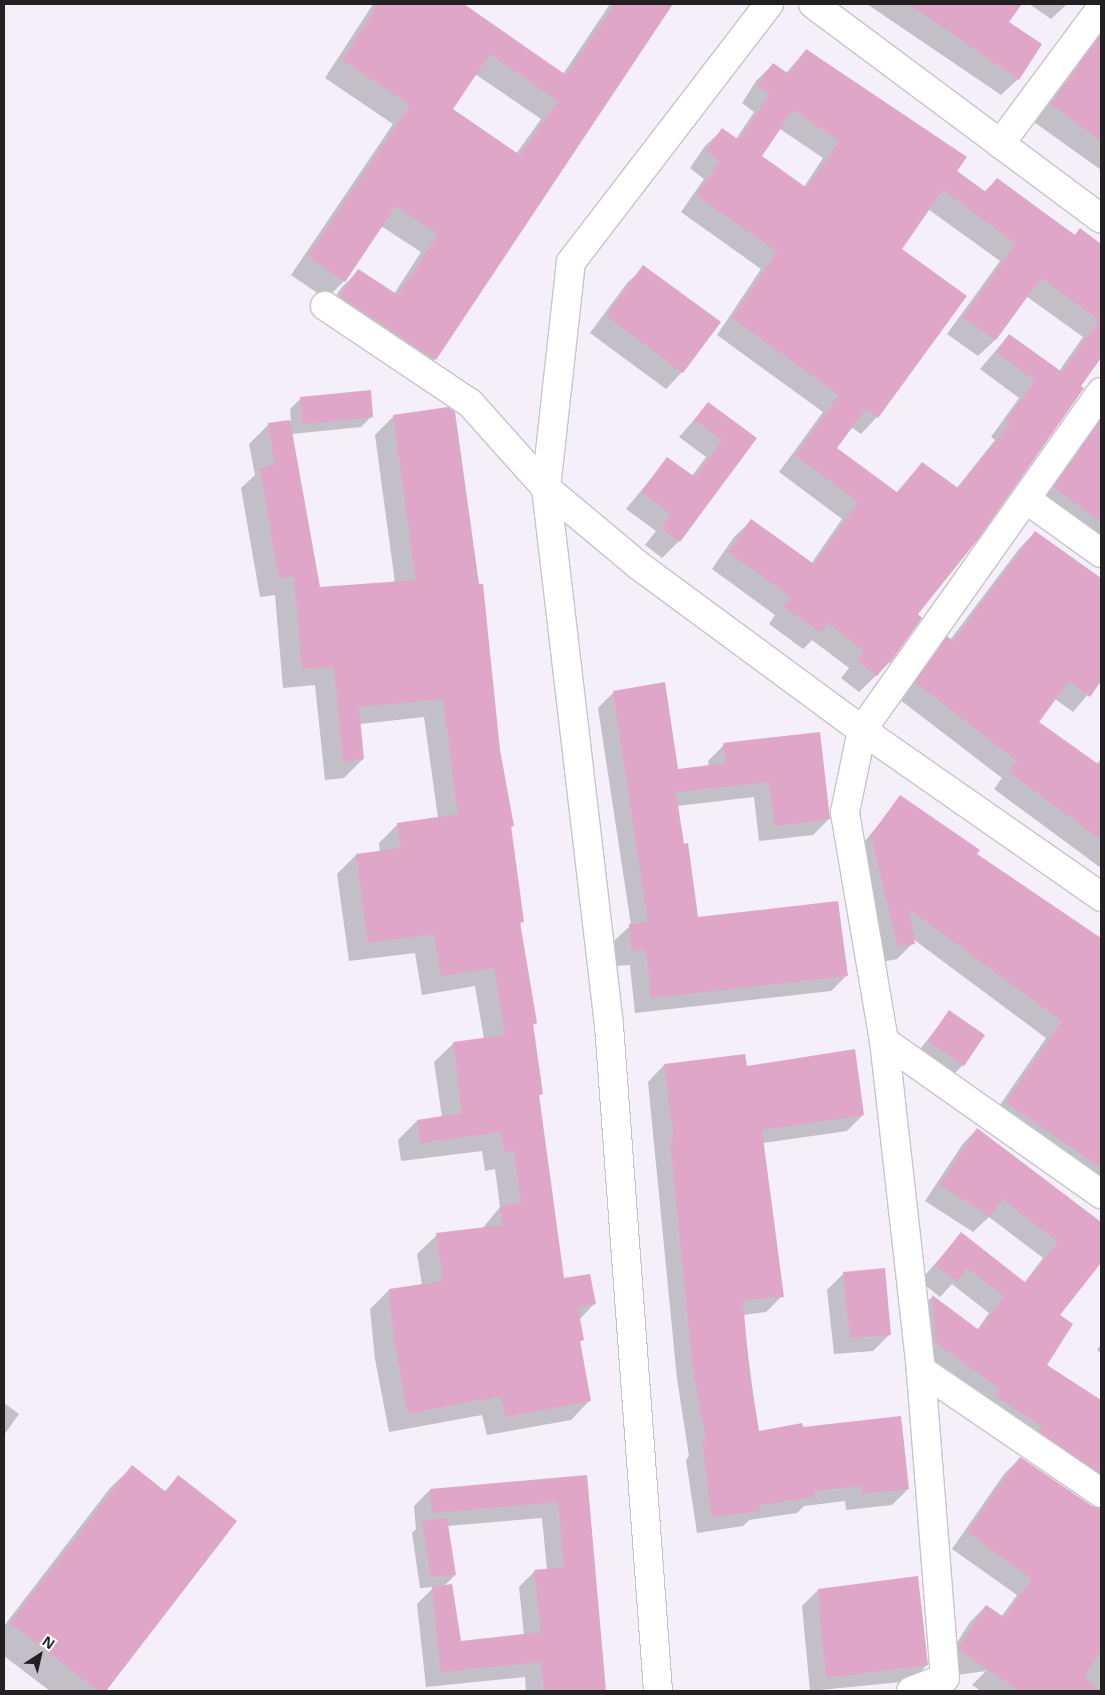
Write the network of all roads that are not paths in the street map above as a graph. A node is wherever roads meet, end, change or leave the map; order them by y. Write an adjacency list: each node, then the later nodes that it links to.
1 (768, 4): 8 (street)
2 (813, 4): 4 (street)
3 (1101, 8): 4 (street)
4 (1000, 144): 5 (street)
5 (1101, 219)
6 (325, 306): 8 (street)
7 (1101, 392): 9 (street)
8 (546, 488): 11 (street); 17 (street)
9 (1026, 499): 10 (street); 11 (street)
10 (1101, 553)
11 (862, 730): 12 (street); 13 (street)
12 (1101, 897)
13 (884, 1041): 14 (street); 15 (street)
14 (1101, 1194)
15 (921, 1370): 16 (street); 18 (street)
16 (1101, 1493)
17 (658, 1691)
18 (911, 1691)

